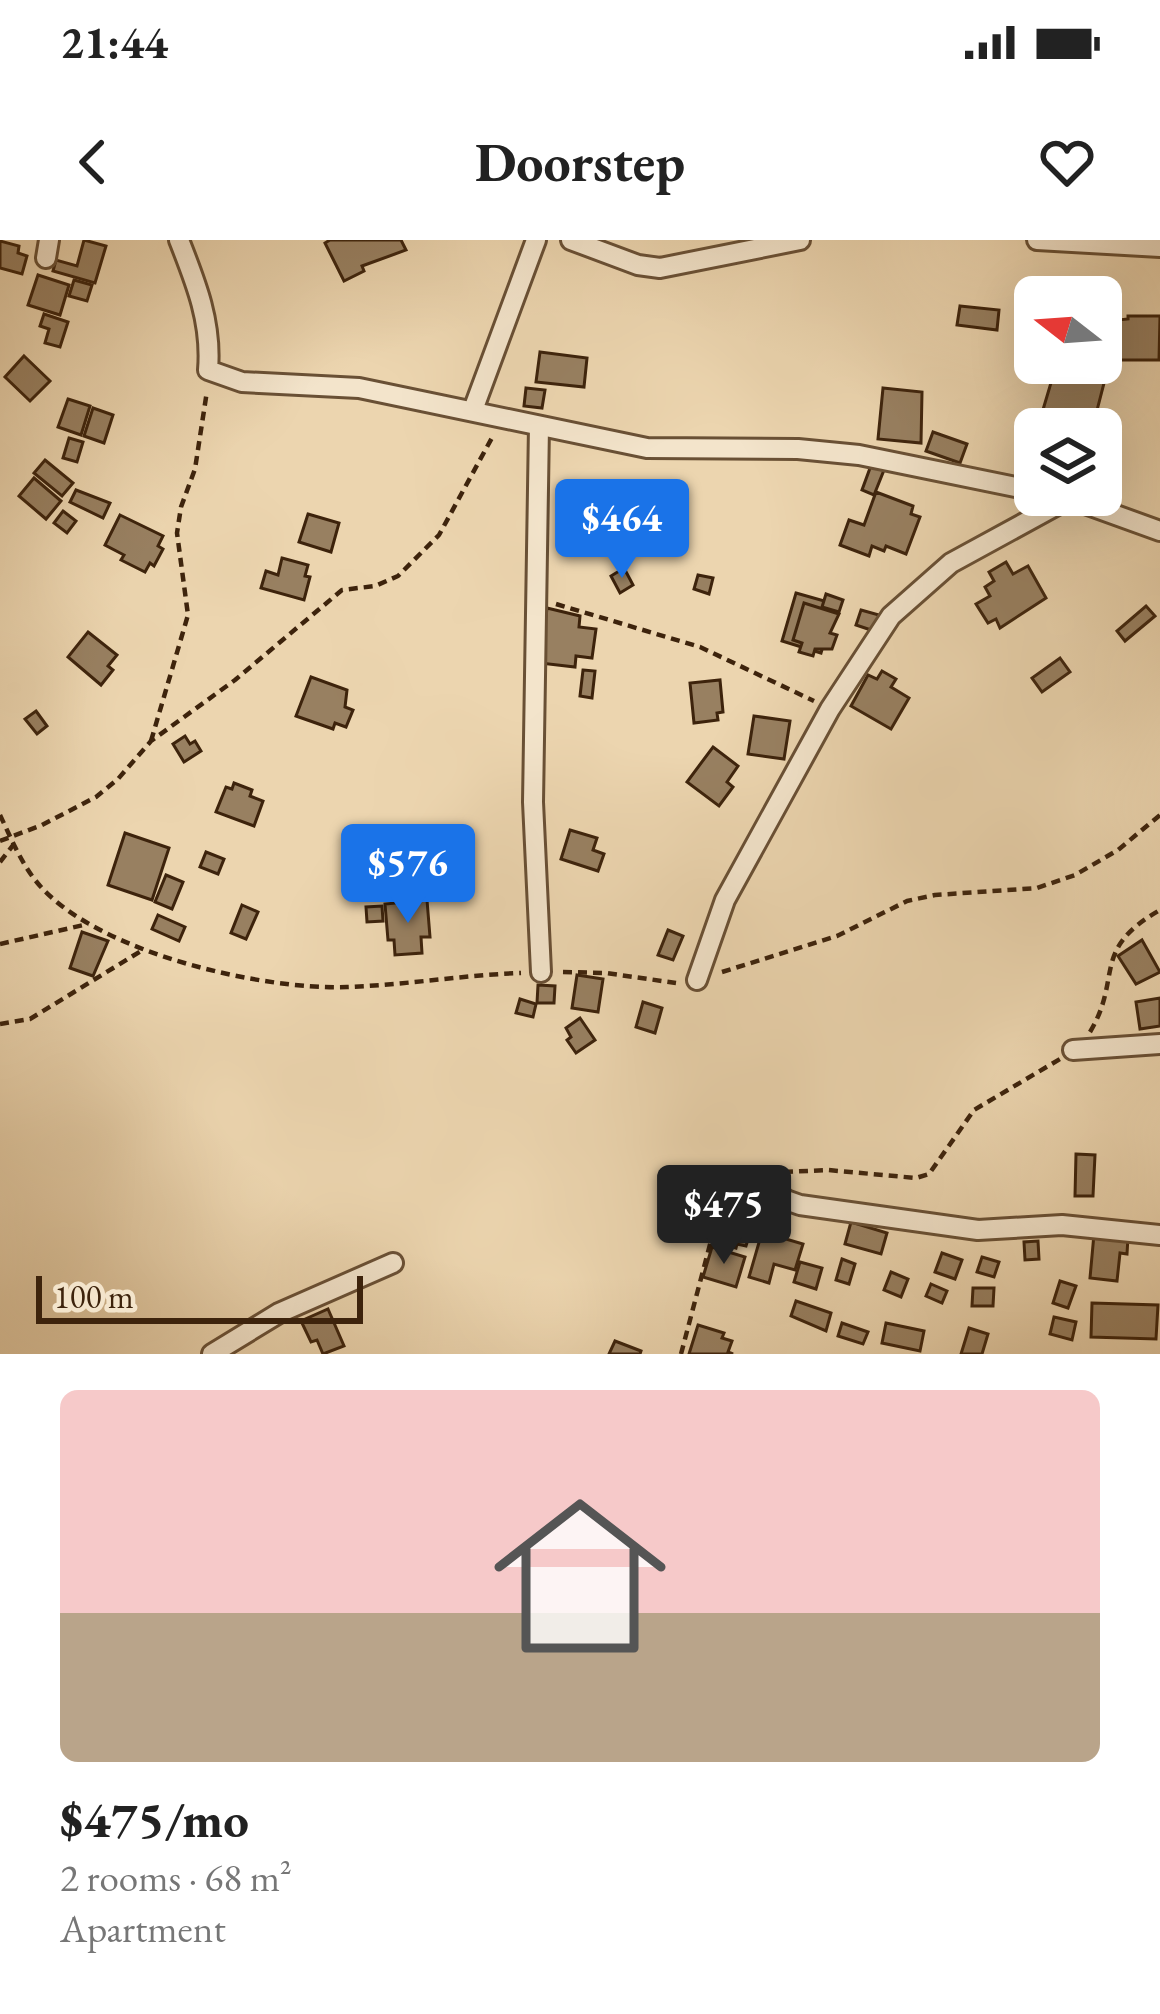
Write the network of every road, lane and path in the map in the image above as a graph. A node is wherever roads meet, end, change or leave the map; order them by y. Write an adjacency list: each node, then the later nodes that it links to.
1 (179, 240): 7 (street)
2 (536, 240): 8 (street)
3 (571, 240): 4 (street)
4 (800, 240)
5 (1037, 240): 6 (street)
6 (1160, 247)
7 (208, 370): 8 (street); 17 (path)
8 (473, 410): 9 (street)
9 (504, 417): 10 (street); 17 (path)
10 (538, 426): 11 (street); 15 (street)
11 (1014, 486)
12 (1030, 516): 16 (street)
13 (1118, 516): 14 (street)
14 (1160, 531)
15 (537, 598): 16 (path); 27 (street)
16 (830, 709): 28 (street)
17 (151, 740): 21 (path)
18 (0, 815): 21 (path)
19 (1160, 815): 28 (path)
20 (0, 841): 21 (path)
21 (13, 841): 22 (path); 24 (path)
22 (0, 862)
23 (1160, 910): 31 (path)
24 (88, 924): 25 (path); 26 (path)
25 (0, 944)
26 (141, 951): 27 (path); 29 (path)
27 (542, 972): 28 (path)
28 (697, 980)
29 (0, 1024)
30 (1160, 1044): 31 (street)
31 (1073, 1051): 32 (path)
32 (758, 1177): 33 (street); 36 (path)
33 (1160, 1235)
34 (393, 1263): 35 (street)
35 (212, 1354)
36 (681, 1354)

